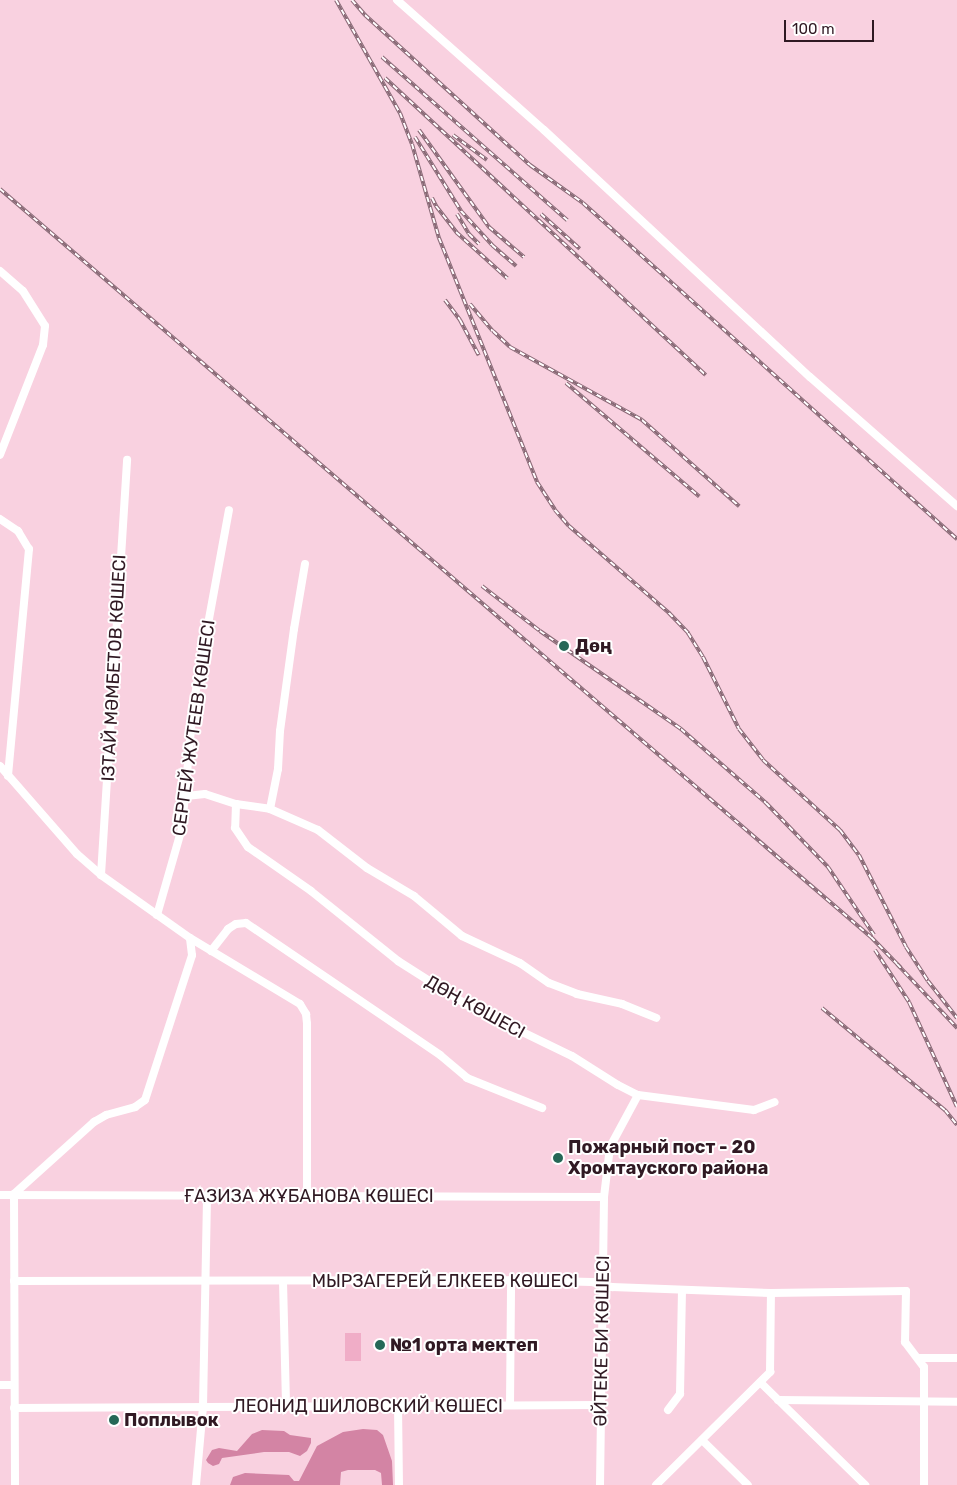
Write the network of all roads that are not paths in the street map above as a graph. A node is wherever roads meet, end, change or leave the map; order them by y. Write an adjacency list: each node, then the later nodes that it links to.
1 (397, 0): 5 (street)
2 (0, 271): 3 (street)
3 (0, 455)
4 (127, 460): 14 (street, ІЗТАЙ МӘМБЕТОВ КӨШЕСІ)
5 (957, 506)
6 (229, 510): 11 (street, СЕРГЕЙ ЖУТЕЕВ КӨШЕСІ)
7 (0, 519): 10 (street)
8 (305, 564): 13 (street)
9 (0, 766): 10 (street)
10 (8, 776): 14 (street)
11 (186, 796): 12 (street); 15 (street, СЕРГЕЙ ЖУТЕЕВ КӨШЕСІ)
12 (236, 804): 13 (street); 19 (street, ДӨҢ КӨШЕСІ)
13 (270, 809): 18 (street)
14 (101, 875): 15 (street)
15 (157, 915): 16 (street)
16 (190, 938): 17 (street); 23 (street)
17 (211, 951): 21 (street); 25 (street)
18 (656, 1018)
19 (638, 1095): 20 (street, ДӨҢ КӨШЕСІ); 26 (street, ӘЙТЕКЕ БИ КӨШЕСІ)
20 (775, 1102)
21 (542, 1108)
22 (0, 1194): 23 (street, ҒАЗИЗА ЖҰБАНОВА КӨШЕСІ)
23 (14, 1194): 24 (street, ҒАЗИЗА ЖҰБАНОВА КӨШЕСІ); 28 (street)
24 (207, 1196): 25 (street, ҒАЗИЗА ЖҰБАНОВА КӨШЕСІ); 29 (street)
25 (307, 1197): 26 (street, ҒАЗИЗА ЖҰБАНОВА КӨШЕСІ)
26 (604, 1197): 31 (street, ӘЙТЕКЕ БИ КӨШЕСІ)
27 (511, 1280): 30 (street, МЫРЗАГЕРЕЙ ЕЛКЕЕВ КӨШЕСІ); 31 (street, МЫРЗАГЕРЕЙ ЕЛКЕЕВ КӨШЕСІ); 43 (street)
28 (14, 1281): 29 (street, МЫРЗАГЕРЕЙ ЕЛКЕЕВ КӨШЕСІ); 38 (street)
29 (205, 1281): 30 (street, МЫРЗАГЕРЕЙ ЕЛКЕЕВ КӨШЕСІ); 46 (street)
30 (283, 1281): 45 (street)
31 (602, 1284): 32 (street, МЫРЗАГЕРЕЙ ЕЛКЕЕВ КӨШЕСІ); 44 (street, ӘЙТЕКЕ БИ КӨШЕСІ)
32 (682, 1290): 33 (street, МЫРЗАГЕРЕЙ ЕЛКЕЕВ КӨШЕСІ); 48 (street)
33 (770, 1293): 34 (street, МЫРЗАГЕРЕЙ ЕЛКЕЕВ КӨШЕСІ); 36 (street)
34 (919, 1358): 35 (street); 40 (street)
35 (957, 1358)
36 (761, 1383): 39 (street); 49 (street)
37 (0, 1385): 38 (street)
38 (14, 1385): 47 (street)
39 (778, 1400): 40 (street); 56 (street)
40 (924, 1402): 41 (street); 57 (street)
41 (957, 1402)
42 (398, 1405): 43 (street, ЛЕОНИД ШИЛОВСКИЙ КӨШЕСІ); 45 (street, ЛЕОНИД ШИЛОВСКИЙ КӨШЕСІ); 52 (street)
43 (510, 1405): 44 (street, ЛЕОНИД ШИЛОВСКИЙ КӨШЕСІ)
44 (601, 1405): 53 (street, ӘЙТЕКЕ БИ КӨШЕСІ)
45 (286, 1406): 46 (street, ЛЕОНИД ШИЛОВСКИЙ КӨШЕСІ)
46 (203, 1407): 47 (street, ЛЕОНИД ШИЛОВСКИЙ КӨШЕСІ); 51 (street)
47 (14, 1408): 50 (street)
48 (668, 1410)
49 (702, 1440): 54 (street); 55 (street)
50 (14, 1485)
51 (196, 1485)
52 (398, 1485)
53 (600, 1485)
54 (656, 1485)
55 (748, 1485)
56 (865, 1485)
57 (924, 1485)

